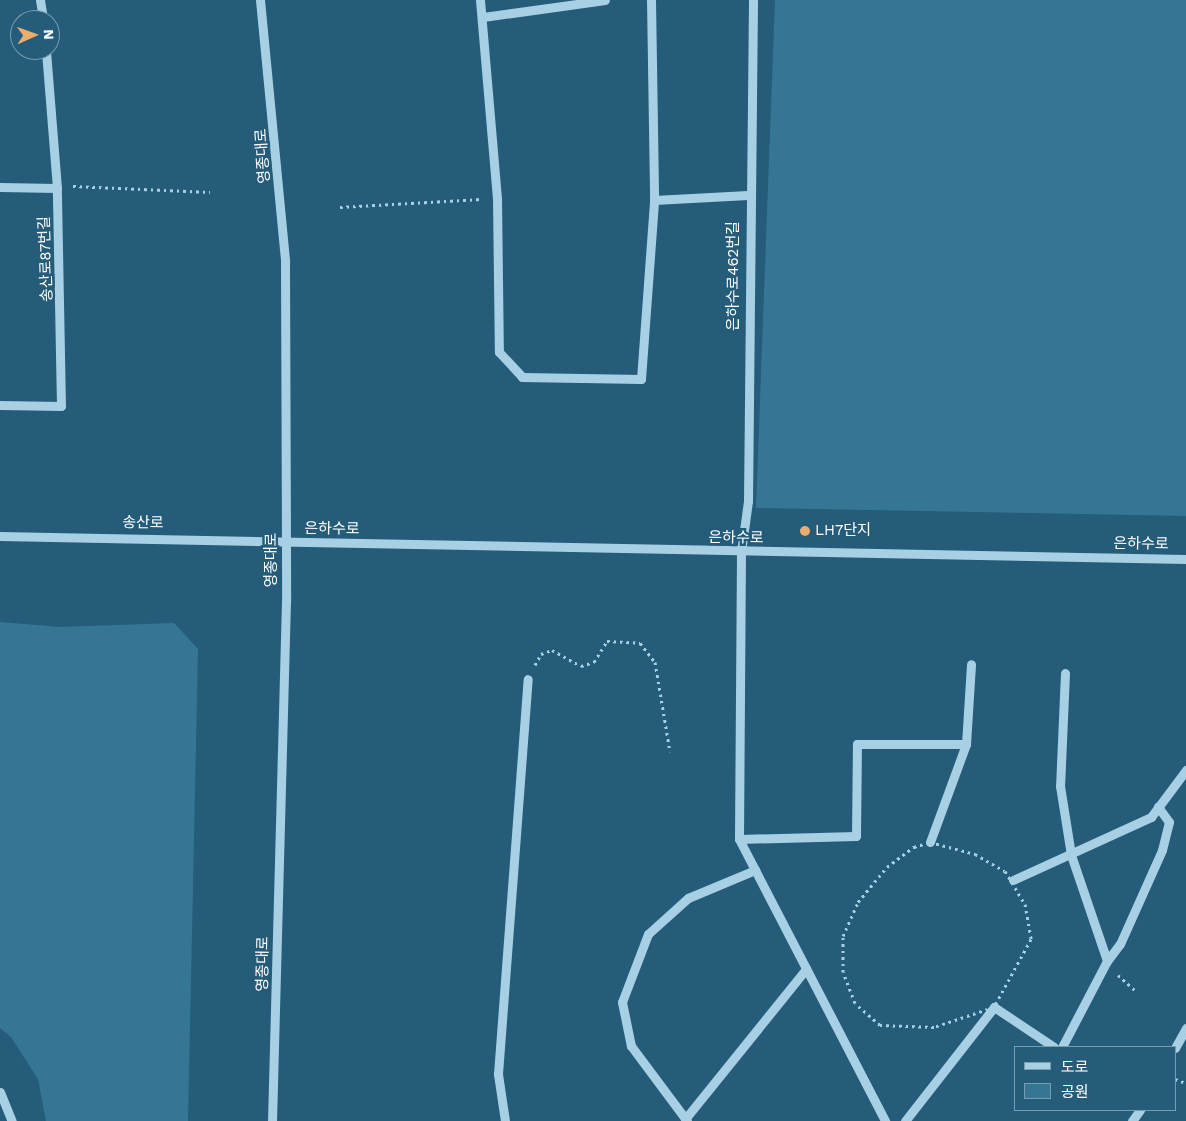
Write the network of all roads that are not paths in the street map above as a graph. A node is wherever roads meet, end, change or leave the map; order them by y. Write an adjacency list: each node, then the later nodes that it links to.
1 (260, 0): 14 (street, 영종대로)
2 (480, 0): 6 (street)
3 (605, 0): 6 (street)
4 (652, 0): 11 (street)
5 (753, 0): 10 (street, 은하수로462번길)
6 (483, 17): 11 (street)
7 (47, 60): 9 (street, 송산로87번길)
8 (0, 187): 9 (street)
9 (57, 188): 12 (street, 송산로87번길)
10 (748, 195): 11 (street); 15 (street, 은하수로462번길)
11 (654, 200)
12 (0, 405)
13 (0, 536): 14 (street, 송산로)
14 (286, 542): 15 (street, 은하수로); 37 (street, 영종대로)
15 (741, 552): 16 (street, 은하수로); 23 (street, 은하수로462번길)
16 (1186, 559)
17 (971, 664): 20 (street)
18 (1065, 673): 25 (street)
19 (528, 679): 38 (street)
20 (966, 744): 23 (street); 24 (street)
21 (1186, 770): 22 (street)
22 (1158, 807): 25 (street); 28 (street)
23 (739, 839): 26 (street)
24 (930, 842)
25 (1071, 855): 27 (street); 28 (street)
26 (755, 870): 29 (street); 35 (street)
27 (1013, 880)
28 (1107, 961): 32 (street)
29 (806, 969): 35 (street); 39 (street)
30 (1186, 1028): 33 (street)
31 (1052, 1046): 40 (street)
32 (1063, 1046)
33 (1176, 1046)
34 (0, 1092): 36 (street)
35 (686, 1120)
36 (12, 1121)
37 (272, 1121)
38 (505, 1121)
39 (885, 1121)
40 (905, 1121)

